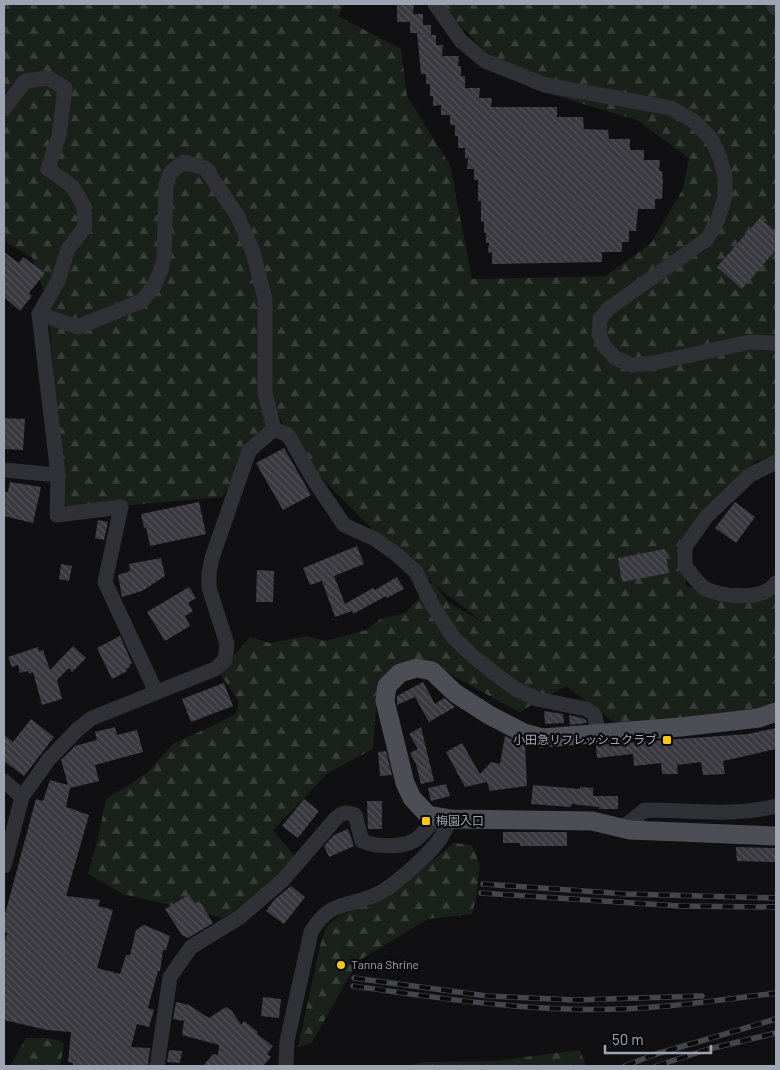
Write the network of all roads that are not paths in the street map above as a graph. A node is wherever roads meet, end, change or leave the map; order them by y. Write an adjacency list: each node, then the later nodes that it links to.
1 (435, 4): 6 (street)
2 (773, 4): 3 (street)
3 (776, 8)
4 (4, 109): 5 (street)
5 (39, 314): 7 (street); 10 (street)
6 (776, 344)
7 (274, 429): 12 (street); 14 (street)
8 (776, 462): 11 (street)
9 (4, 470): 10 (street)
10 (58, 475): 12 (street)
11 (776, 583)
12 (156, 692): 16 (street)
13 (776, 712): 14 (main road)
14 (599, 733): 18 (main road)
15 (4, 781): 16 (street)
16 (22, 797): 21 (street)
17 (776, 806): 19 (street)
18 (444, 818): 19 (main road); 22 (street); 23 (street)
19 (622, 828): 20 (main road)
20 (776, 836)
21 (4, 866)
22 (157, 1066)
23 (286, 1066)

